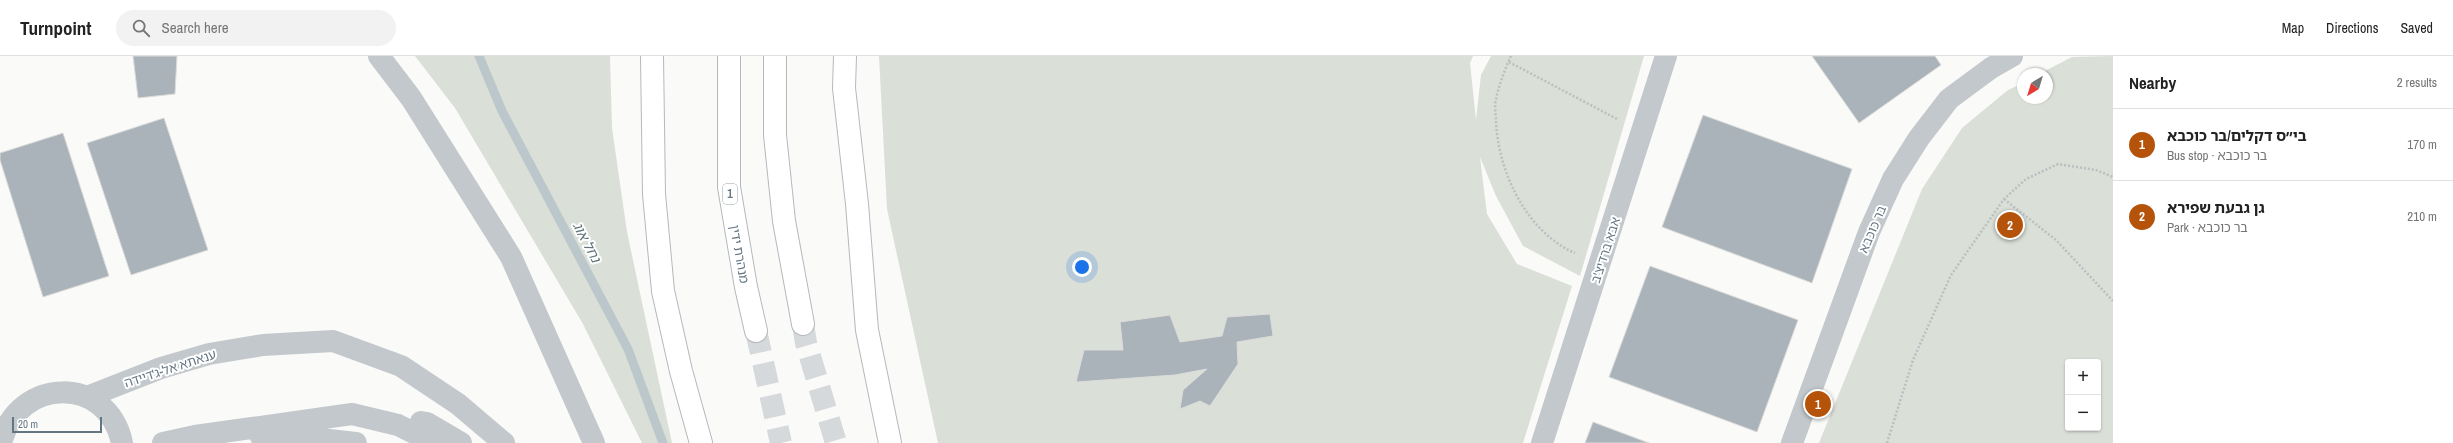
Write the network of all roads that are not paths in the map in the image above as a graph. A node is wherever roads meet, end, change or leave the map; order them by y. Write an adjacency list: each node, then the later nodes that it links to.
1 (379, 56): 20 (street)
2 (652, 56): 21 (highway)
3 (729, 56): 9 (highway, מנהרת ידין / 1)
4 (774, 56): 8 (highway)
5 (845, 56): 22 (highway)
6 (1666, 56): 23 (street, אבא ברדיצ'ב)
7 (2012, 56): 24 (street, בר כוכבא)
8 (803, 324)
9 (756, 330)
10 (87, 397): 13 (street, ענאתא אל-ג'דיידה); 14 (street); 15 (street)
11 (352, 414): 12 (street); 18 (street); 19 (street)
12 (195, 436): 16 (street); 17 (street)
13 (502, 439)
14 (1, 443)
15 (122, 443)
16 (163, 443)
17 (356, 443)
18 (434, 443)
19 (461, 443)
20 (594, 443)
21 (701, 443)
22 (890, 443)
23 (1542, 443)
24 (1792, 443)

